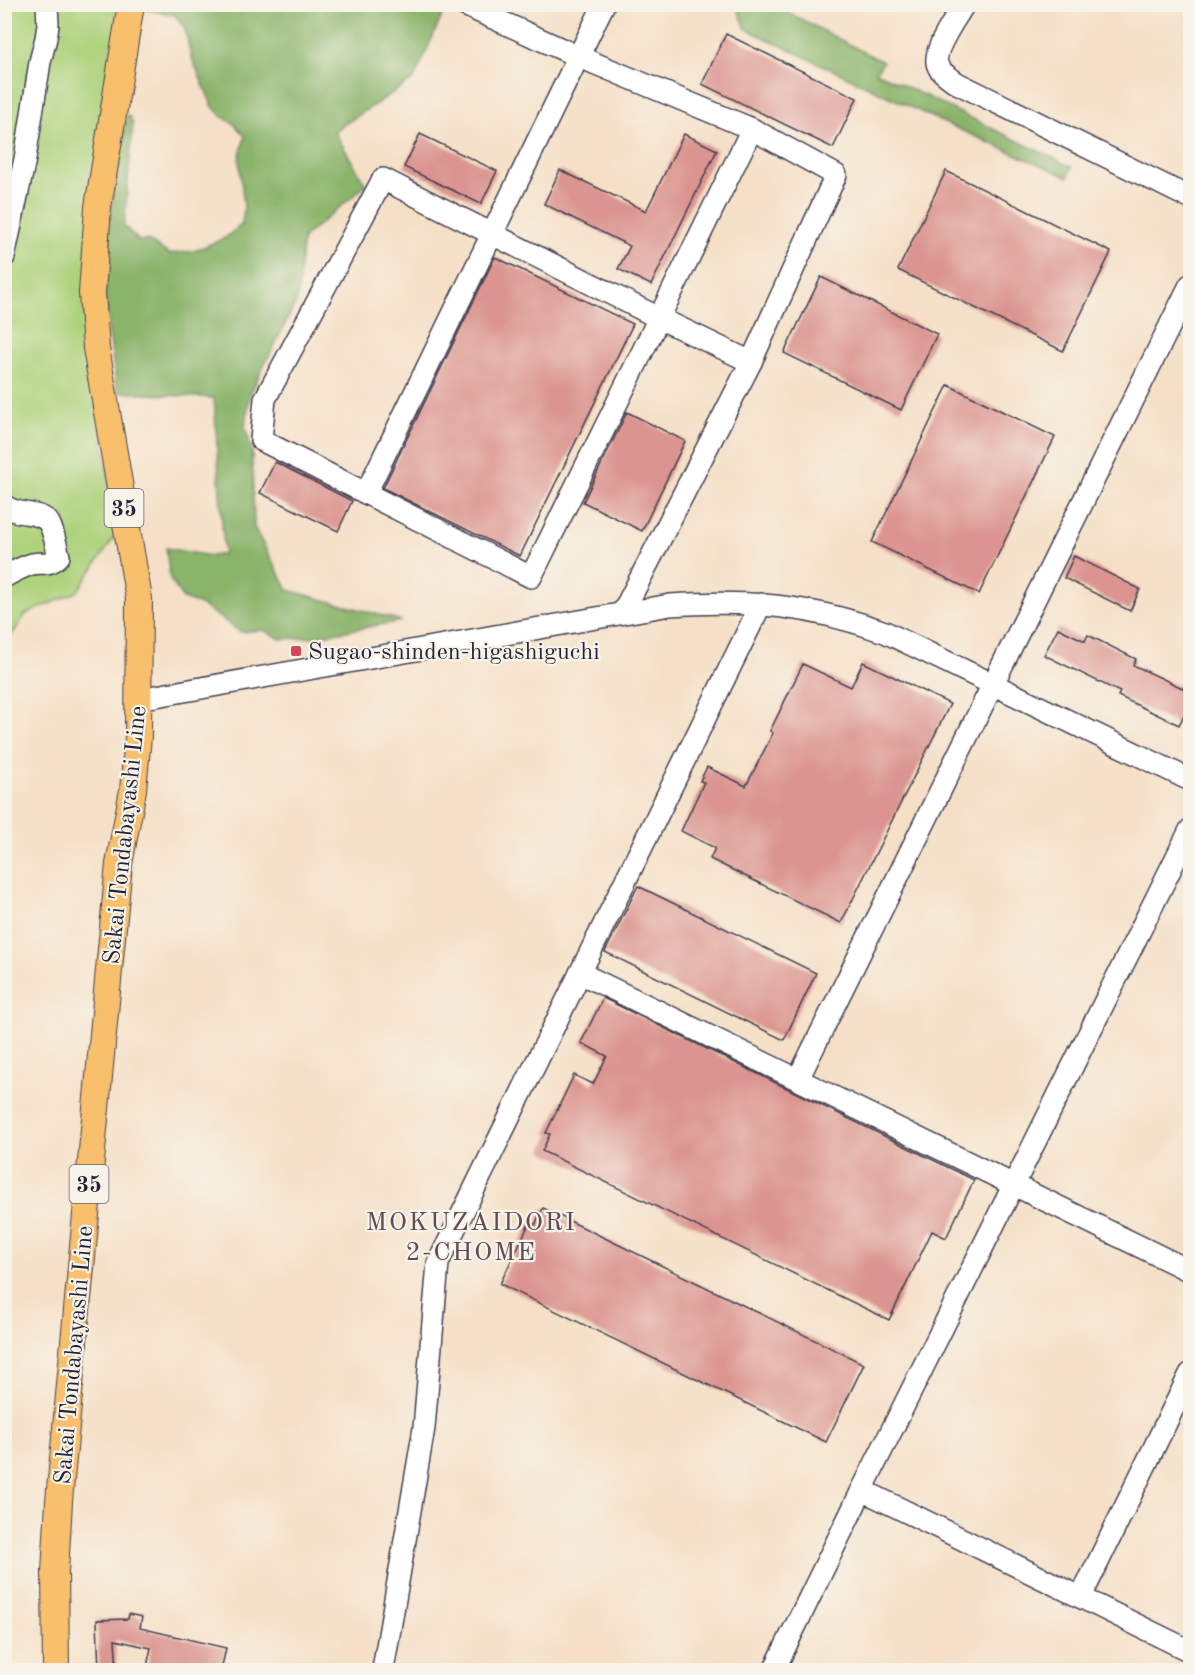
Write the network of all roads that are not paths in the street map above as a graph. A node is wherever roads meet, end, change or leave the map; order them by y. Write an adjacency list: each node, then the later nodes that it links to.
1 (47, 4): 10 (street)
2 (131, 4): 20 (main road, Sakai Tondabayashi Line / 35)
3 (462, 4): 6 (street)
4 (604, 4): 6 (street)
5 (964, 4): 8 (street)
6 (578, 56): 7 (street); 9 (street)
7 (752, 129): 12 (street); 13 (street)
8 (1191, 198)
9 (491, 234): 12 (street); 14 (street); 14 (street)
10 (4, 257)
11 (1191, 285): 19 (street)
12 (658, 318): 13 (street); 14 (street)
13 (752, 362): 18 (street)
14 (366, 493)
15 (4, 505): 16 (street)
16 (4, 576)
17 (761, 604): 18 (street); 19 (street); 23 (street)
18 (623, 612): 20 (street)
19 (993, 683): 21 (street); 24 (street)
20 (139, 699): 31 (main road, Sakai Tondabayashi Line / 35)
21 (1191, 780)
22 (1191, 830): 25 (street)
23 (580, 973): 24 (street); 32 (street)
24 (798, 1079): 25 (street)
25 (1014, 1185): 26 (street); 28 (street)
26 (1191, 1271)
27 (1191, 1374): 29 (street)
28 (862, 1490): 29 (street); 33 (street)
29 (1081, 1597): 30 (street)
30 (1191, 1651)
31 (56, 1671)
32 (383, 1671)
33 (774, 1671)

